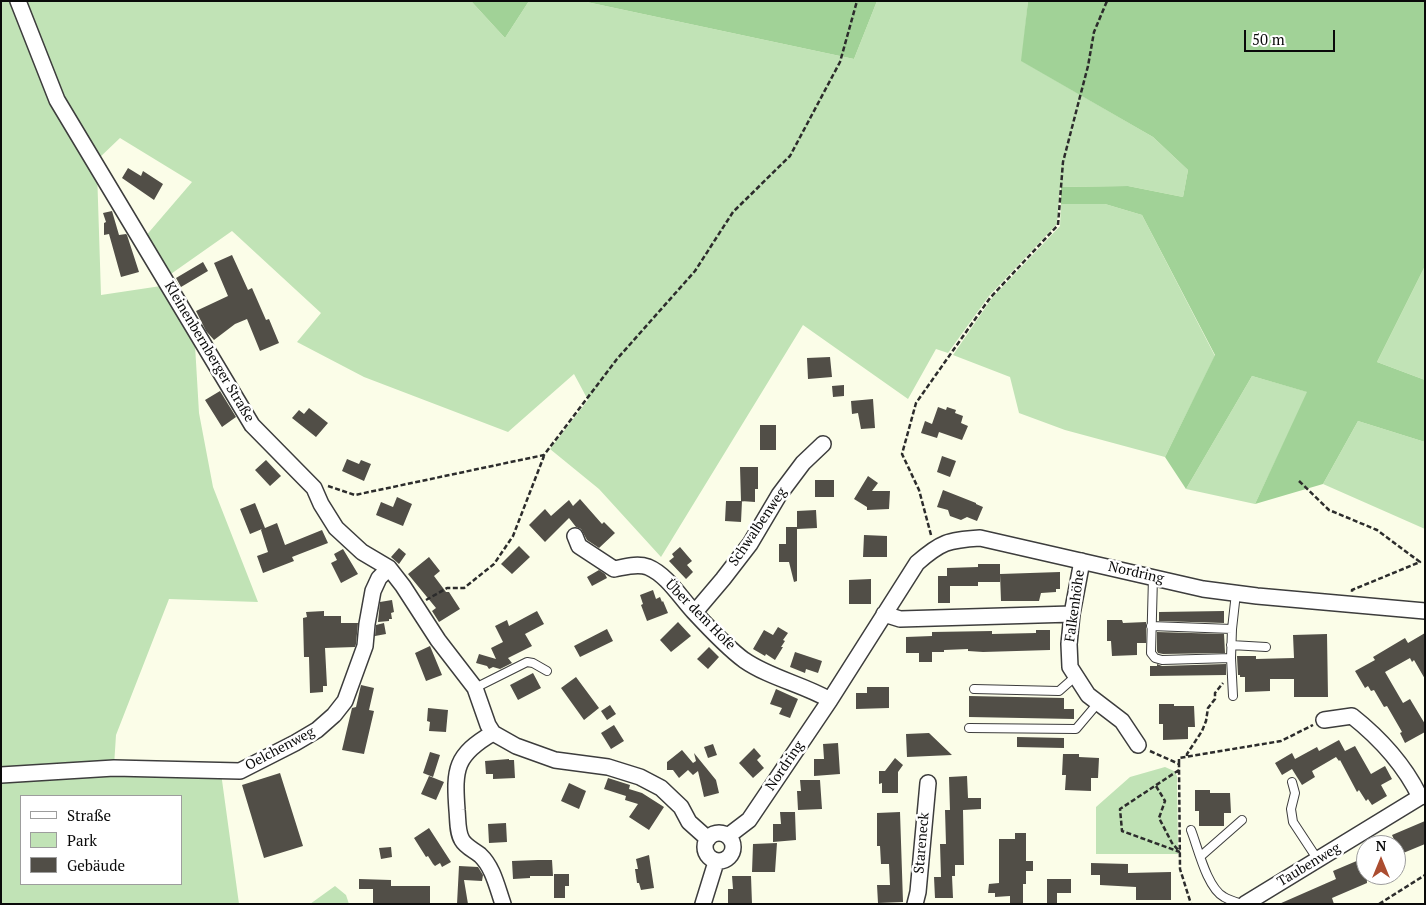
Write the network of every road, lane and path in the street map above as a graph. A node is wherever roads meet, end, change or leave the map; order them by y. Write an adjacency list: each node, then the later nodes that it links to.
1 (18, 1): 7 (street, Kleinenbernberger Straße)
2 (857, 1): 5 (path)
3 (1107, 1): 9 (path)
4 (823, 444): 19 (street, Schwalbenweg)
5 (544, 455): 7 (path); 17 (path)
6 (1299, 481): 11 (path)
7 (314, 488): 13 (street, Kleinenbernberger Straße)
8 (575, 536): 19 (street, Über dem Hofe)
9 (935, 548): 10 (street, Nordring); 20 (street, Nordring)
10 (1082, 561): 14 (street, Nordring); 21 (street, Falkenhöhe)
11 (1420, 562): 12 (path); 16 (path)
12 (1425, 564)
13 (389, 568): 17 (street, Kleinenbernberger Straße); 42 (street, Oelchenweg)
14 (1153, 577): 15 (street, Nordring); 22 (lane)
15 (1236, 593): 16 (street, Nordring); 23 (lane)
16 (1350, 604): 18 (street, Nordring)
17 (416, 606): 30 (street, Kleinenbernberger Straße)
18 (1425, 610)
19 (694, 612): 33 (street, Über dem Hofe)
20 (884, 614): 21 (street); 33 (street, Nordring)
21 (1072, 614): 29 (street, Falkenhöhe)
22 (1151, 626): 23 (lane); 26 (lane)
23 (1232, 628): 24 (lane)
24 (1231, 645): 25 (lane); 26 (lane)
25 (1266, 648)
26 (1231, 658): 28 (lane)
27 (547, 671): 30 (lane)
28 (1232, 671): 32 (lane); 39 (path)
29 (1076, 676): 31 (lane); 34 (street, Falkenhöhe)
30 (475, 688): 37 (street, Kleinenbernberger Straße)
31 (974, 690)
32 (1234, 696)
33 (830, 700): 49 (street, Nordring)
34 (1098, 703): 36 (lane); 38 (street, Falkenhöhe)
35 (1324, 720): 39 (path); 46 (street)
36 (969, 728)
37 (493, 733): 50 (street); 56 (street)
38 (1138, 745): 40 (path)
39 (1188, 756): 40 (path)
40 (1179, 764): 41 (path)
41 (1179, 770): 45 (path); 51 (path)
42 (1, 775)
43 (1292, 782): 53 (lane)
44 (928, 783): 58 (street, Stareneck)
45 (1155, 786): 51 (path); 51 (path)
46 (1422, 796): 53 (street, Taubenweg)
47 (1242, 820): 52 (lane)
48 (1192, 830): 52 (lane)
49 (728, 836): 50 (street); 54 (street)
50 (708, 838): 54 (street)
51 (1180, 852): 59 (path)
52 (1201, 856): 60 (lane)
53 (1318, 860): 60 (street, Taubenweg)
54 (716, 862): 57 (street)
55 (1425, 875): 61 (path)
56 (502, 904)
57 (703, 904)
58 (915, 904)
59 (1191, 904)
60 (1244, 904)
61 (1379, 904)

